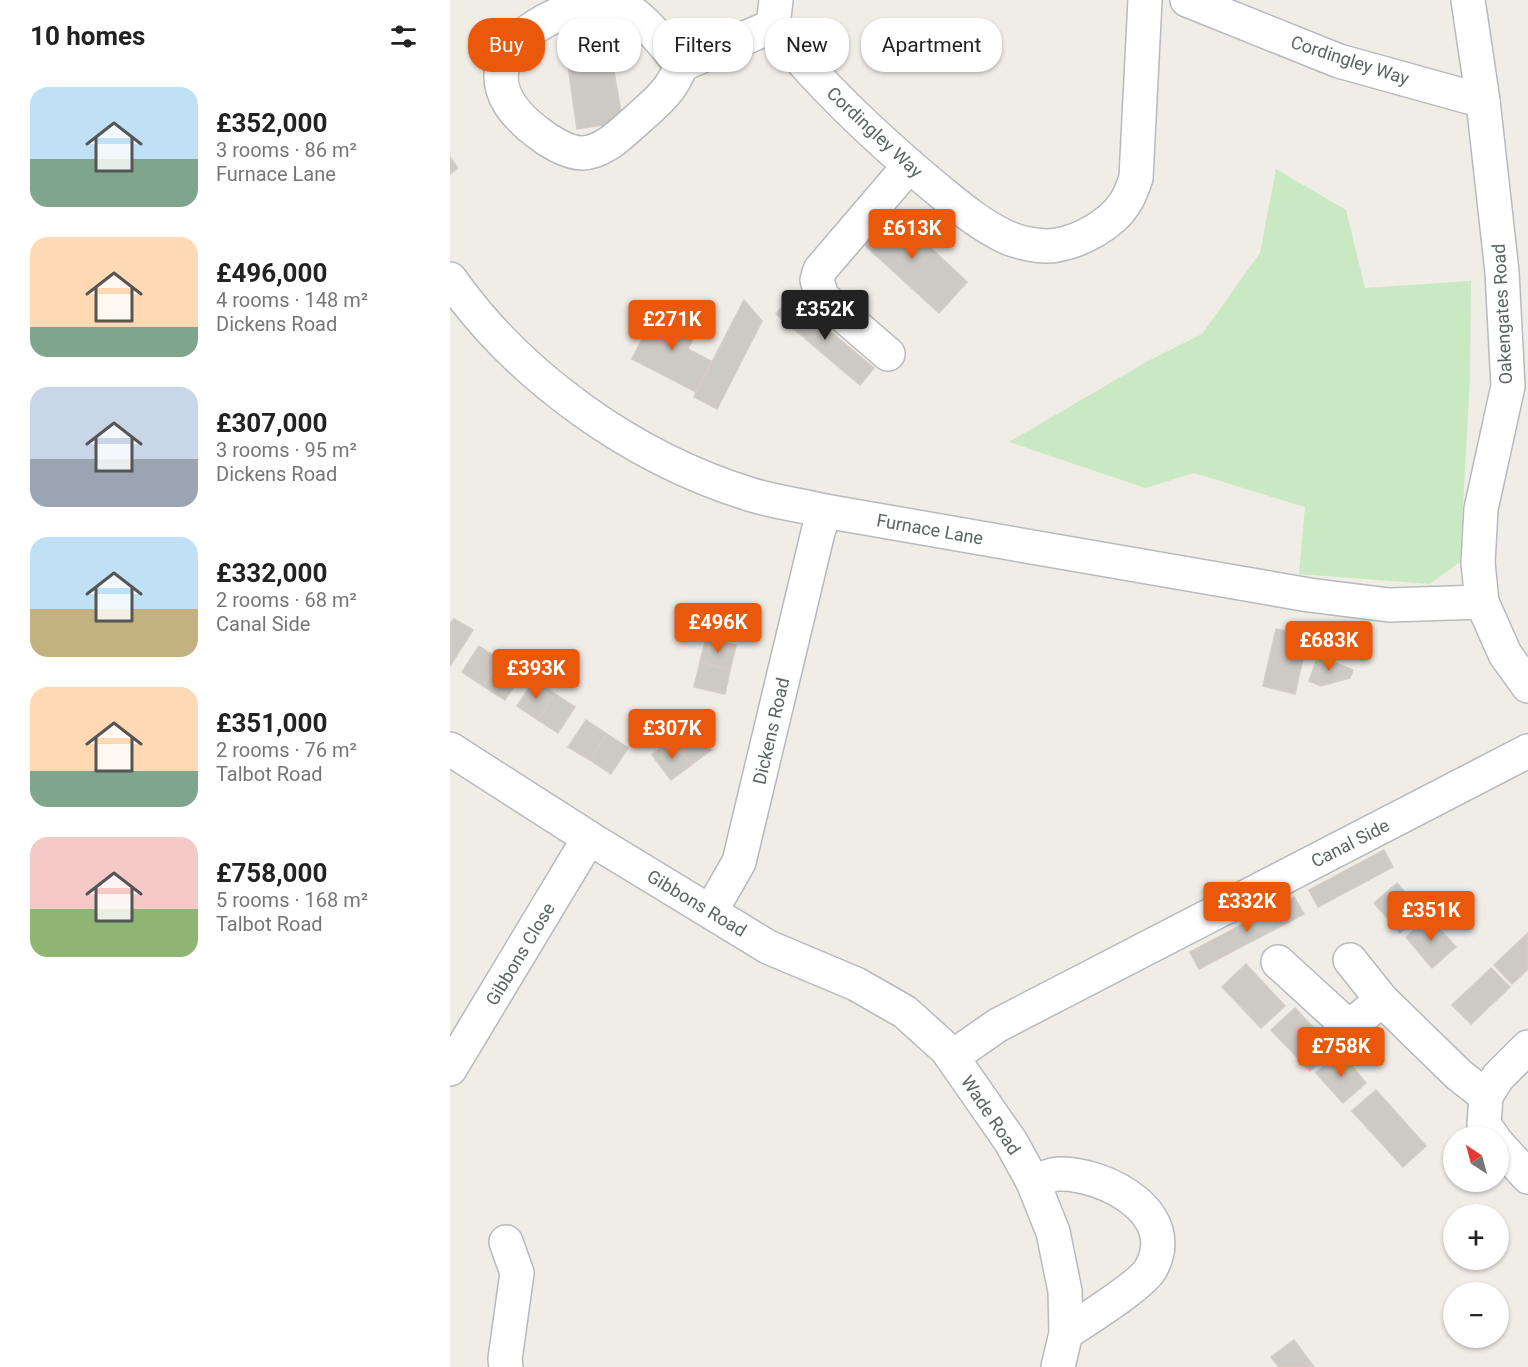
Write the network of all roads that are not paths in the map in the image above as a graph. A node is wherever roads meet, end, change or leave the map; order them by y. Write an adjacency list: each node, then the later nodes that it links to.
1 (1145, 0): 8 (street, Cordingley Way)
2 (1187, 0): 7 (street, Cordingley Way)
3 (1468, 0): 7 (street, Oakengates Road)
4 (774, 13): 5 (street, Cordingley Way); 8 (street, Cordingley Way)
5 (753, 25)
6 (681, 65): 6 (street)
7 (1483, 101): 9 (street, Oakengates Road)
8 (909, 166): 11 (street)
9 (1515, 272): 13 (street, Oakengates Road)
10 (450, 279): 12 (street, Furnace Lane)
11 (888, 354)
12 (825, 511): 13 (street, Furnace Lane); 18 (street, Dickens Road)
13 (1482, 602): 14 (street, Oakengates Road)
14 (1528, 686)
15 (450, 749): 17 (street, Gibbons Road)
16 (1528, 751): 23 (street, Canal Side)
17 (589, 838): 18 (street, Gibbons Road); 24 (street, Gibbons Close)
18 (711, 911): 23 (street, Gibbons Road)
19 (1350, 960): 21 (street)
20 (1278, 962): 21 (street)
21 (1382, 1000): 25 (street)
22 (1528, 1047): 25 (street)
23 (949, 1053): 29 (street, Wade Road)
24 (450, 1070)
25 (1486, 1096): 26 (street)
26 (1485, 1126)
27 (1509, 1156): 28 (street)
28 (1528, 1177)
29 (1033, 1182): 31 (street, Wade Road); 31 (street)
30 (506, 1242): 32 (street)
31 (1066, 1333): 33 (street, Wade Road)
32 (506, 1367)
33 (1058, 1367)

